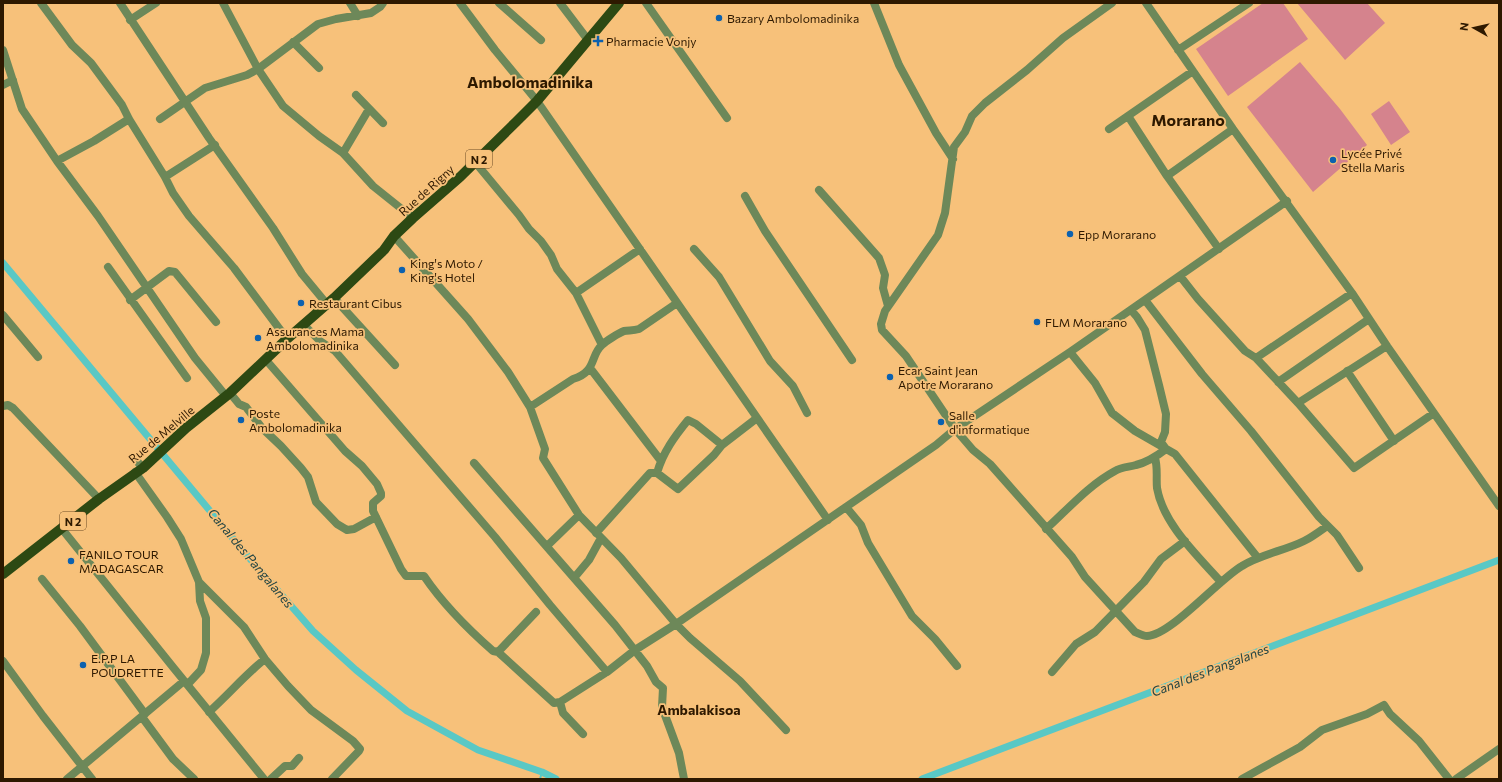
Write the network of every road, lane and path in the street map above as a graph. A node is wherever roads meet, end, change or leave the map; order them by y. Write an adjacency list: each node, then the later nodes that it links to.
1 (41, 3): 35 (street)
2 (120, 3): 18 (street)
3 (156, 3): 18 (street)
4 (223, 3): 25 (street)
5 (350, 3): 17 (street)
6 (384, 3): 17 (street)
7 (460, 3): 30 (street)
8 (499, 3): 19 (street)
9 (560, 3): 20 (street)
10 (619, 3): 20 (main road, Rue de Rigny / N 2)
11 (646, 3): 34 (street)
12 (874, 3): 42 (street)
13 (1112, 3): 42 (street)
14 (1146, 3): 23 (street)
15 (1248, 3): 16 (street)
16 (1237, 6): 23 (street)
17 (358, 16): 21 (street)
18 (130, 20): 31 (street)
19 (541, 40)
20 (588, 40): 30 (main road, Rue de Rigny / N 2)
21 (293, 42): 24 (street); 25 (street)
22 (3, 50): 27 (street)
23 (1178, 50): 26 (street)
24 (319, 68)
25 (258, 70): 31 (street); 41 (street)
26 (1193, 71): 33 (street); 39 (street)
27 (13, 80): 28 (street); 43 (street)
28 (3, 85)
29 (356, 95): 32 (street)
30 (537, 101): 44 (main road, Rue de Rigny / N 2); 53 (street)
31 (185, 102): 36 (street); 40 (street)
32 (369, 109): 37 (street); 41 (street)
33 (1128, 116): 38 (street); 45 (street)
34 (727, 118)
35 (129, 119): 43 (street); 46 (street)
36 (160, 119)
37 (383, 123)
38 (1109, 129)
39 (1233, 129): 45 (street); 49 (street)
40 (215, 145): 46 (street); 61 (street)
41 (343, 153): 50 (street)
42 (953, 159): 64 (street)
43 (57, 161): 57 (street)
44 (475, 162): 50 (main road, Rue de Rigny / N 2); 58 (street)
45 (1167, 176): 54 (street)
46 (165, 177): 70 (street)
47 (819, 190): 64 (street)
48 (745, 196): 77 (street)
49 (1287, 201): 54 (street); 59 (street)
50 (413, 218): 51 (main road, Rue de Rigny / N 2)
51 (394, 236): 61 (main road, Rue de Rigny / N 2); 86 (street)
52 (694, 248): 87 (street)
53 (640, 249): 58 (street); 63 (street)
54 (1219, 249): 56 (street)
55 (108, 267): 60 (street)
56 (1180, 276): 62 (street); 75 (street)
57 (147, 288): 60 (street); 68 (street); 83 (street)
58 (576, 293): 71 (street)
59 (1352, 293): 67 (street); 75 (street)
60 (130, 300): 81 (street)
61 (330, 300): 69 (main road, Rue de Melville / N 2); 78 (street)
62 (1145, 300): 65 (street); 106 (street)
63 (677, 303): 71 (street); 89 (street)
64 (888, 306): 90 (street)
65 (1131, 310): 73 (street); 93 (street)
66 (3, 315): 74 (street)
67 (1369, 319): 72 (street); 82 (street)
68 (216, 322)
69 (303, 324): 70 (main road, Rue de Melville / N 2); 127 (street)
70 (287, 339): 76 (main road, Rue de Melville / N 2)
71 (602, 345): 79 (street)
72 (1386, 346): 80 (street); 88 (street)
73 (1070, 352): 90 (street); 93 (street)
74 (38, 356)
75 (1256, 358): 82 (street)
76 (266, 360): 83 (main road, Rue de Melville / N 2); 104 (street)
77 (852, 360)
78 (395, 365)
79 (590, 368): 86 (street); 96 (street)
80 (1347, 371): 84 (street); 91 (street)
81 (187, 378)
82 (1278, 382): 84 (street)
83 (228, 395): 98 (main road, Rue de Melville / N 2); 104 (street)
84 (1298, 403): 91 (street)
85 (3, 406): 100 (street)
86 (530, 407): 103 (street)
87 (807, 413)
88 (1434, 413): 91 (street); 101 (street)
89 (756, 418): 92 (street); 105 (street)
90 (956, 429): 102 (street); 108 (street)
91 (1394, 441)
92 (722, 446): 96 (street); 99 (street)
93 (1166, 449): 94 (street); 112 (street)
94 (1155, 458): 108 (street); 110 (street)
95 (135, 459): 98 (street)
96 (660, 461): 99 (street)
97 (474, 463): 111 (street)
98 (139, 470): 100 (main road, Rue de Melville / N 2); 117 (street)
99 (657, 473): 109 (street)
100 (99, 499): 107 (main road, Rue de Melville / N 2)
101 (1499, 506)
102 (846, 507): 105 (street); 126 (street)
103 (580, 515): 109 (street); 111 (street)
104 (376, 517): 123 (street)
105 (828, 520): 121 (street)
106 (1327, 526): 112 (street); 113 (street)
107 (62, 529): 114 (main road, Rue de Melville / N 2); 129 (street)
108 (1046, 529): 119 (street)
109 (599, 535): 115 (street); 121 (street)
110 (1185, 541): 118 (street); 119 (street)
111 (547, 546): 115 (street)
112 (1258, 558): 118 (street)
113 (1359, 568)
114 (5, 570)
115 (574, 578): 122 (street)
116 (42, 579): 132 (street)
117 (199, 582): 124 (street); 129 (street)
118 (1221, 582): 119 (street)
119 (1116, 611): 128 (street)
120 (536, 612): 123 (street)
121 (676, 624): 122 (street); 133 (street)
122 (635, 650): 127 (street); 144 (street)
123 (498, 652): 130 (street)
124 (265, 659): 131 (street); 143 (street)
125 (3, 661): 137 (street)
126 (957, 666)
127 (607, 672): 130 (street)
128 (1052, 672)
129 (186, 683): 131 (street); 132 (street)
130 (560, 702): 134 (street)
131 (209, 712): 141 (street)
132 (144, 716): 137 (street); 140 (street)
133 (786, 730)
134 (583, 734)
135 (1499, 749): 147 (street)
136 (299, 758): 142 (street)
137 (83, 767): 138 (street); 139 (street)
138 (67, 779)
139 (92, 779)
140 (194, 779)
141 (264, 779)
142 (271, 779)
143 (332, 779)
144 (684, 779)
145 (1242, 779): 146 (street)
146 (1449, 779)
147 (1456, 779)

